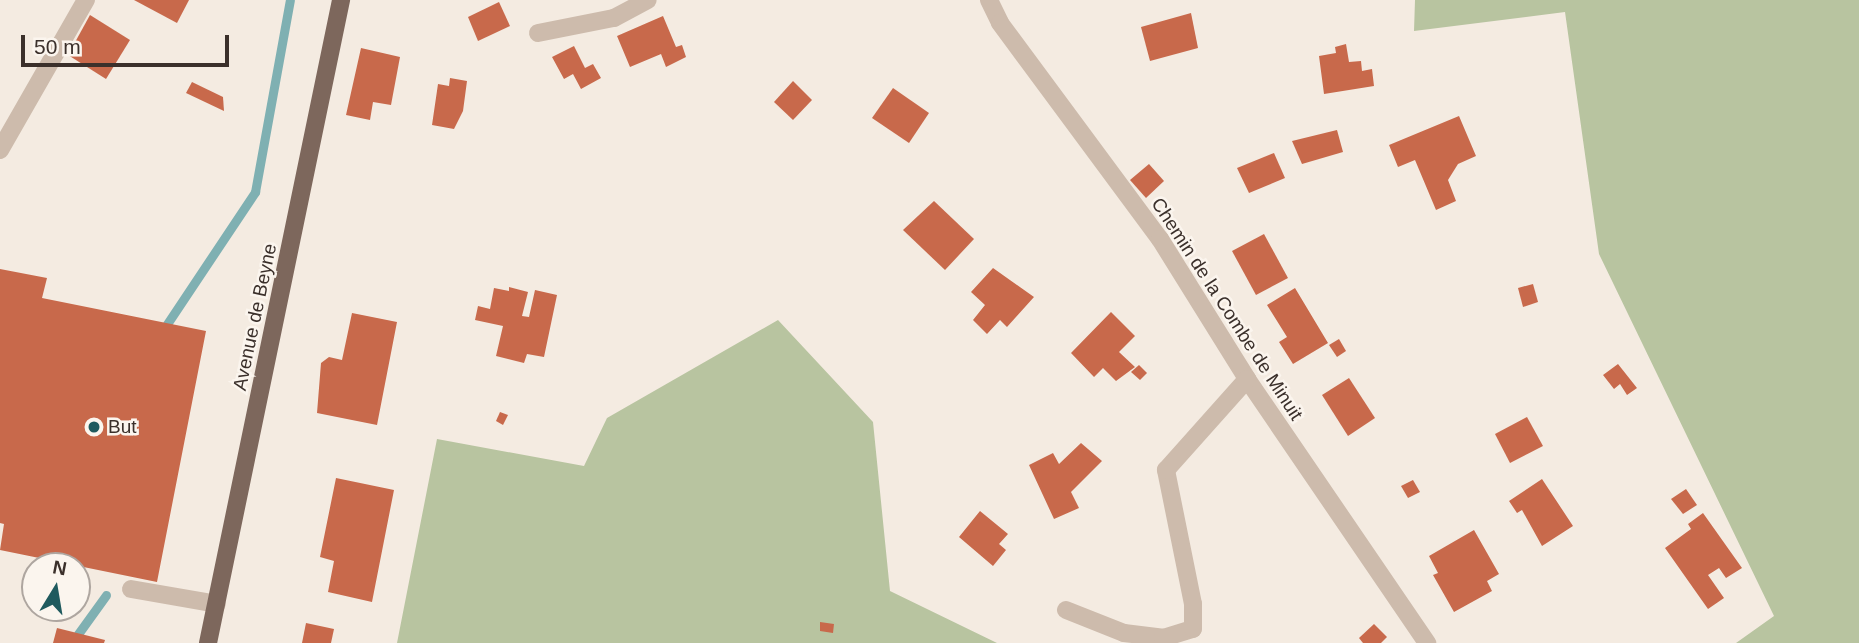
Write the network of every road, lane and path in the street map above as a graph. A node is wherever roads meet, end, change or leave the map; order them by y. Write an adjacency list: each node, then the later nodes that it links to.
1 (86, 0): 6 (street)
2 (341, 0): 9 (main road, Avenue de Beyne)
3 (648, 0): 5 (street)
4 (989, 0): 7 (street, Chemin de la Combe de Minuit)
5 (538, 33)
6 (0, 150)
7 (1247, 379): 10 (street); 12 (street, Chemin de la Combe de Minuit)
8 (131, 589): 9 (street)
9 (217, 604): 11 (main road, Avenue de Beyne)
10 (1066, 610)
11 (208, 643)
12 (1427, 643)

